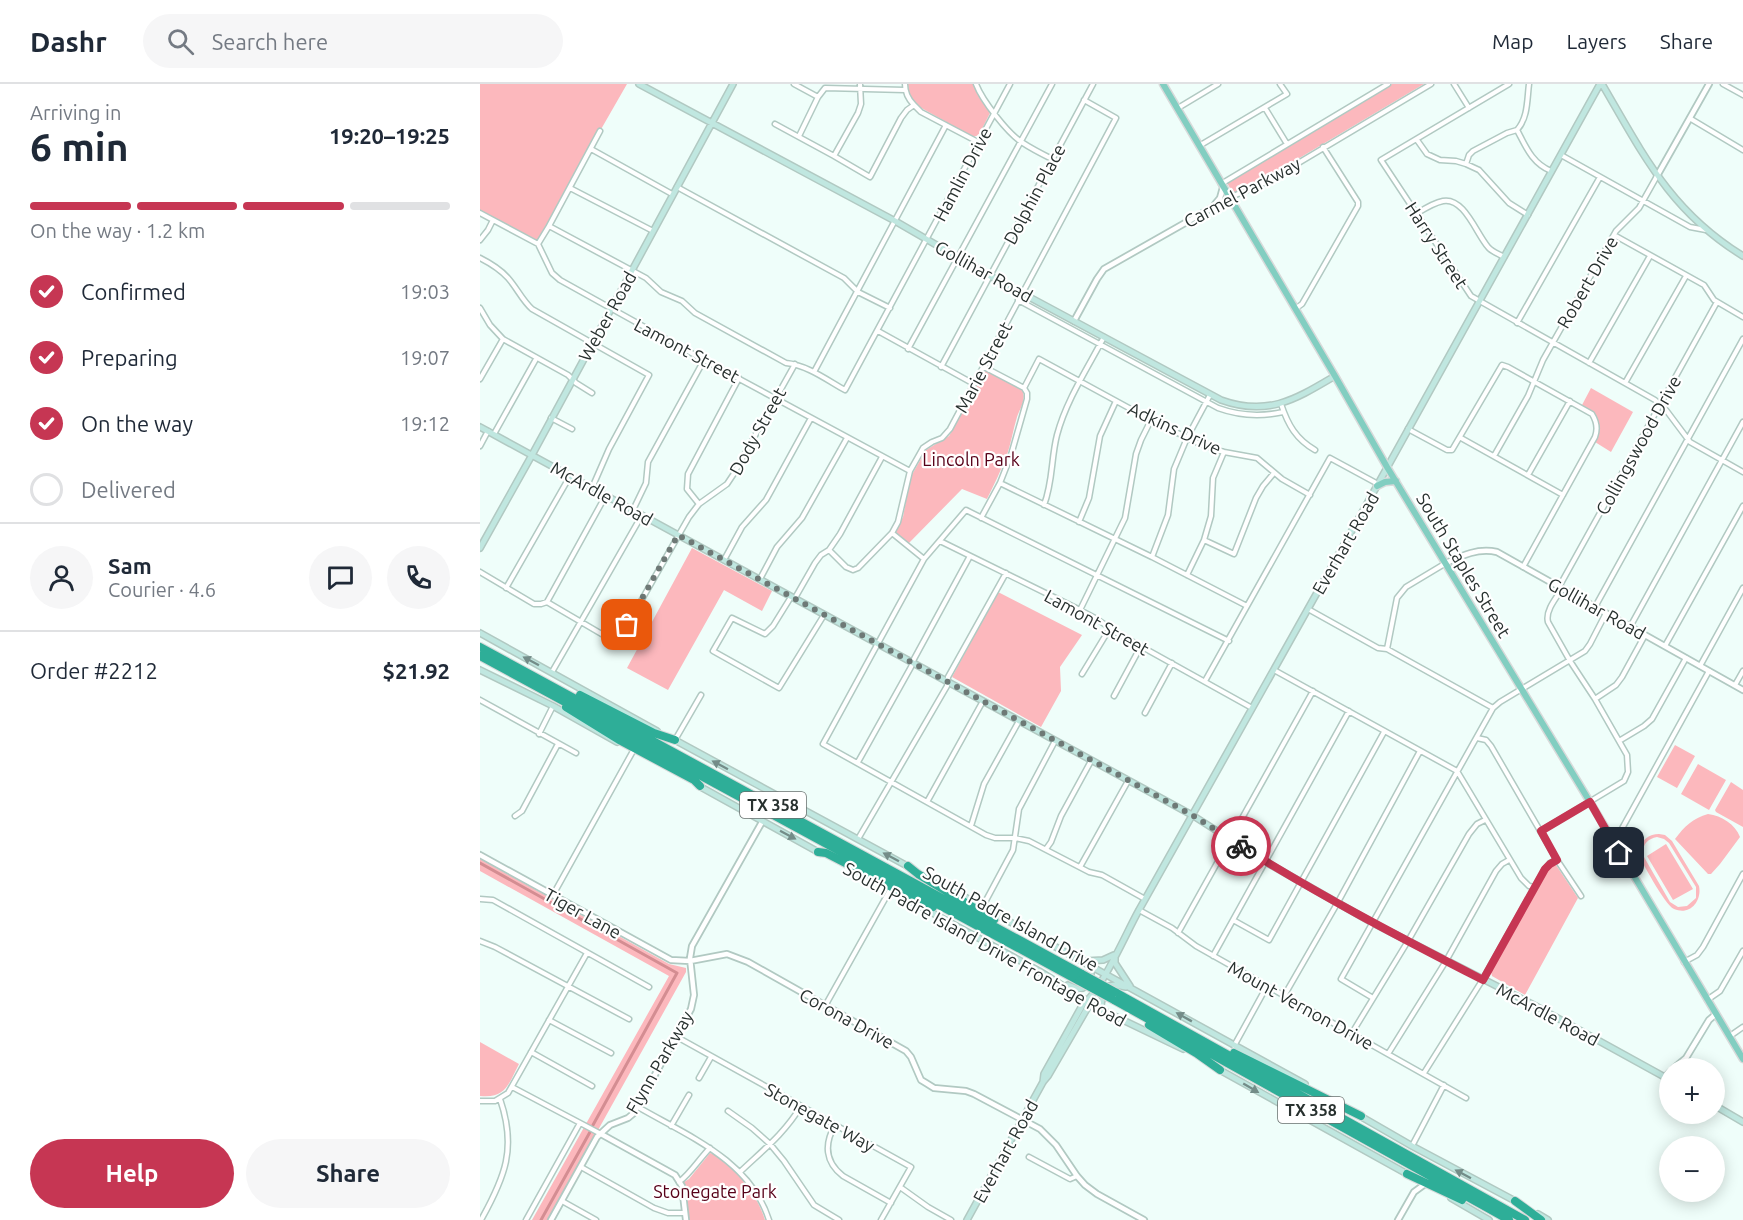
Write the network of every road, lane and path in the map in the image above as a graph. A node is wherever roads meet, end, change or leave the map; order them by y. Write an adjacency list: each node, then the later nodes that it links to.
1 (639, 84): 31 (main road, Gollihar Road)
2 (733, 84): 31 (main road, Weber Road)
3 (794, 84): 23 (street)
4 (905, 84): 21 (street)
5 (976, 84): 29 (street)
6 (1010, 84): 29 (street, Hamlin Drive)
7 (1052, 84): 39 (street)
8 (1093, 84): 24 (street, Dolphin Place)
9 (1163, 84): 28 (main road, South Staples Street)
10 (1218, 84): 28 (street)
11 (1280, 84): 26 (street)
12 (1388, 84): 40 (street, Carmel Parkway)
13 (1431, 84): 42 (street, Carmel Parkway)
14 (1454, 84): 27 (street)
15 (1509, 84): 27 (street)
16 (1528, 84): 34 (street)
17 (1601, 84): 45 (main road, Everhart Road); 50 (main road)
18 (1709, 84): 30 (street, Robert Drive)
19 (1722, 84): 22 (street)
20 (860, 86): 21 (street); 23 (street); 46 (street)
21 (905, 90): 25 (street)
22 (1743, 95)
23 (818, 98): 36 (street)
24 (1084, 100): 47 (street, Dolphin Place); 80 (street, Marie Street)
25 (914, 105): 33 (street); 46 (street)
26 (1265, 108): 40 (street); 41 (street)
27 (1469, 108): 37 (street)
28 (1177, 109): 41 (main road, South Staples Street)
29 (994, 114): 38 (street, Hamlin Drive); 39 (street)
30 (1691, 119): 44 (street); 50 (street, Robert Drive)
31 (712, 124): 53 (main road, Weber Road); 63 (main road, Gollihar Road)
32 (775, 124): 36 (street)
33 (946, 125): 38 (street); 63 (street)
34 (1516, 130): 48 (street); 49 (street)
35 (600, 131): 43 (street)
36 (799, 136): 46 (street)
37 (1417, 140): 48 (street); 60 (street, Harry Street)
38 (978, 142): 69 (street, Hamlin Drive)
39 (1020, 142): 47 (street); 73 (street)
40 (1287, 144): 52 (street, Carmel Parkway)
41 (1199, 147): 52 (main road, South Staples Street)
42 (1323, 147): 56 (street, Carmel Parkway); 88 (street)
43 (591, 149): 54 (street); 55 (street)
44 (1743, 150)
45 (1561, 154): 49 (main road, Everhart Road); 51 (street)
46 (834, 156)
47 (1052, 159): 77 (street, Dolphin Place)
48 (1466, 164): 61 (street)
49 (1551, 171): 61 (main road, Everhart Road)
50 (1657, 176): 57 (street, Robert Drive); 65 (main road)
51 (1600, 177): 57 (street); 93 (street)
52 (1222, 186): 56 (main road, South Staples Street); 58 (street)
53 (676, 187): 55 (main road, Weber Road); 79 (street)
54 (570, 188): 64 (street); 66 (street)
55 (672, 194): 66 (main road, Weber Road)
56 (1229, 198): 58 (street, Carmel Parkway); 88 (main road, South Staples Street)
57 (1643, 202): 65 (street); 67 (street, Robert Drive)
58 (1214, 207): 92 (street, Carmel Parkway)
59 (480, 213): 62 (street)
60 (1416, 214): 74 (street); 82 (street, Harry Street)
61 (1528, 214): 74 (main road, Everhart Road)
62 (493, 220): 68 (street); 70 (street)
63 (895, 221): 69 (main road, Gollihar Road); 79 (street)
64 (549, 226): 70 (street); 76 (street)
65 (1706, 230): 72 (main road)
66 (653, 231): 76 (main road, Weber Road)
67 (1614, 235): 71 (street); 100 (street, Robert Drive)
68 (480, 240)
69 (926, 240): 73 (main road, Gollihar Road); 87 (street, Hamlin Drive)
70 (538, 244): 86 (street, Lamont Street)
71 (1650, 256): 78 (street); 107 (street)
72 (1743, 256)
73 (958, 257): 77 (main road, Gollihar Road); 103 (street)
74 (1504, 257): 82 (main road, Everhart Road)
75 (480, 258): 101 (street)
76 (632, 271): 86 (main road, Weber Road); 108 (street)
77 (990, 276): 80 (main road, Gollihar Road); 109 (street, Dolphin Place)
78 (1686, 276): 83 (street); 119 (street)
79 (858, 292): 87 (street); 112 (street)
80 (1022, 292): 81 (street, Marie Street); 84 (main road, Gollihar Road)
81 (1018, 300): 89 (street); 110 (street, Marie Street)
82 (1479, 301): 93 (street, Harry Street); 137 (main road, Everhart Road)
83 (1717, 302): 91 (street); 128 (street, Collingswood Drive)
84 (1046, 305): 89 (street); 92 (main road, Gollihar Road)
85 (480, 308): 90 (street)
86 (611, 308): 101 (main road, Weber Road); 105 (street, Lamont Street)
87 (890, 308): 95 (street, Hamlin Drive)
88 (1295, 309): 113 (main road, South Staples Street)
89 (1042, 313): 96 (street)
90 (482, 317): 98 (street)
91 (1743, 317)
92 (1074, 321): 94 (main road, Gollihar Road)
93 (1517, 323): 100 (street, Harry Street)
94 (1082, 325): 96 (street); 97 (main road, Gollihar Road)
95 (878, 331): 103 (street); 112 (street, Hamlin Drive)
96 (1078, 332): 102 (street)
97 (1104, 337): 102 (street); 106 (main road, Gollihar Road)
98 (503, 339): 104 (street); 115 (street)
99 (1743, 339): 143 (street)
100 (1553, 343): 107 (street, Harry Street); 118 (street, Robert Drive)
101 (592, 344): 116 (main road, Weber Road); 160 (street)
102 (1100, 345): 111 (street); 117 (street)
103 (908, 349): 109 (street)
104 (536, 359): 116 (street); 139 (street)
105 (704, 360): 114 (street, Lamont Street); 167 (street)
106 (1150, 362): 111 (street); 123 (main road, Gollihar Road)
107 (1589, 363): 119 (street, Harry Street)
108 (795, 364): 112 (street); 124 (street, Dody Street)
109 (941, 367): 120 (street)
110 (984, 367): 120 (street, Marie Street); 121 (street)
111 (1146, 370): 127 (street)
112 (814, 372)
113 (1335, 376): 129 (main road, Gollihar Road); 151 (main road, South Staples Street)
114 (739, 378): 124 (street, Lamont Street); 164 (street)
115 (480, 379)
116 (572, 379): 122 (street); 131 (main road, Weber Road)
117 (1081, 381): 121 (street, Adkins Drive); 125 (street, Adkins Drive); 165 (street)
118 (1534, 381): 126 (street); 142 (street); 148 (street, Robert Drive)
119 (1625, 383): 128 (street, Harry Street)
120 (974, 384): 152 (street, Marie Street)
121 (1024, 388): 158 (street)
122 (592, 393)
123 (1209, 395): 127 (street); 129 (main road, Gollihar Road)
124 (776, 399): 132 (street, Lamont Street); 164 (street, Dody Street)
125 (1116, 401): 133 (street, Adkins Drive); 170 (street)
126 (1570, 401): 155 (street); 163 (street)
127 (1206, 402): 130 (street); 141 (street)
128 (1660, 404): 143 (street, Harry Street); 190 (street, Collingswood Drive)
129 (1281, 405): 130 (street)
130 (1283, 412): 145 (street)
131 (551, 418): 136 (street); 147 (main road, Weber Road)
132 (811, 418): 140 (street, Lamont Street); 181 (street)
133 (1151, 420): 141 (street, Adkins Drive); 173 (street)
134 (1743, 422): 150 (street)
135 (480, 427): 138 (main road, McArdle Road)
136 (572, 429)
137 (1408, 429): 142 (street); 151 (main road, Everhart Road)
138 (488, 431): 139 (main road, McArdle Road); 144 (street)
139 (494, 434): 147 (main road, McArdle Road)
140 (847, 438): 149 (street, Lamont Street); 188 (street)
141 (1187, 438): 146 (street, Adkins Drive); 179 (street)
142 (1461, 438): 148 (street)
143 (1687, 439): 150 (street, Harry Street); 195 (street)
144 (480, 446)
145 (1315, 450)
146 (1224, 452): 154 (street, Adkins Drive); 174 (street)
147 (532, 455): 156 (main road, McArdle Road); 176 (main road, Weber Road)
148 (1494, 456): 155 (street)
149 (882, 457): 152 (street, Lamont Street); 177 (street)
150 (1722, 460): 153 (street, Harry Street); 201 (street)
151 (1387, 467): 157 (main road, South Staples Street); 159 (main road, Everhart Road)
152 (910, 471): 171 (street, Marie Street)
153 (1743, 472)
154 (1274, 473): 162 (street, Adkins Drive); 174 (street)
155 (1528, 475): 163 (street)
156 (570, 476): 160 (main road, McArdle Road); 189 (street)
157 (1396, 481): 159 (main road); 182 (main road, South Staples Street)
158 (1000, 483): 165 (street); 169 (street)
159 (1378, 485): 162 (street); 196 (main road, Everhart Road)
160 (592, 488): 161 (main road, McArdle Road)
161 (606, 495): 167 (main road, McArdle Road); 193 (street)
162 (1310, 495): 194 (street)
163 (1563, 495): 183 (street)
164 (699, 504): 172 (street, Dody Street)
165 (1044, 504): 170 (street)
166 (1743, 506): 208 (street)
167 (633, 510): 168 (main road, McArdle Road)
168 (642, 515): 172 (main road, McArdle Road); 200 (street)
169 (981, 518): 175 (street); 187 (street)
170 (1079, 522): 173 (street)
171 (892, 533): 177 (street, Marie Street); 180 (street)
172 (678, 535): 181 (main road, McArdle Road); 200 (street, Dody Street)
173 (1114, 540): 179 (street); 187 (street)
174 (1204, 540): 186 (street)
175 (940, 541): 178 (street, Lamont Street); 180 (street)
176 (480, 548)
177 (829, 549): 192 (street)
178 (970, 556): 185 (street, Lamont Street); 215 (street)
179 (1152, 557): 186 (street)
180 (924, 559): 206 (street)
181 (724, 560): 188 (main road, McArdle Road)
182 (1446, 563): 183 (street, Gollihar Road); 210 (street); 227 (main road, South Staples Street)
183 (1523, 567): 190 (street, Gollihar Road)
184 (480, 572): 189 (street)
185 (1006, 573): 197 (street, Lamont Street); 225 (street)
186 (1187, 575): 194 (street)
187 (1096, 576): 197 (street); 205 (street)
188 (760, 579): 192 (main road, McArdle Road)
189 (506, 588): 193 (street)
190 (1561, 588): 195 (street, Gollihar Road); 214 (street, Collingswood Drive)
191 (1743, 588): 217 (street)
192 (793, 598): 199 (main road, McArdle Road); 199 (street)
193 (547, 602): 200 (street)
194 (1247, 606): 205 (street)
195 (1595, 607): 198 (street, Gollihar Road)
196 (1308, 608): 210 (street); 219 (main road, Everhart Road)
197 (1080, 610): 202 (street, Lamont Street)
198 (1606, 613): 201 (street, Gollihar Road); 214 (street)
199 (824, 615): 206 (main road, McArdle Road)
200 (581, 622): 222 (street)
201 (1630, 627): 204 (street, Gollihar Road)
202 (1110, 628): 207 (street, Lamont Street); 223 (street)
203 (480, 634): 222 (main road, South Padre Island Drive Frontage Road, one-way to 203)
204 (1645, 635): 208 (street, Gollihar Road); 233 (street)
205 (1229, 641): 224 (street)
206 (878, 644): 215 (main road, McArdle Road); 253 (street)
207 (1141, 646): 216 (street, Lamont Street); 232 (street)
208 (1665, 646): 213 (street, Gollihar Road)
209 (480, 647): 211 (highway, South Padre Island Drive / TX 358)
210 (1387, 649): 238 (street)
211 (489, 652): 245 (highway); 299 (highway, South Padre Island Drive / TX 358)
212 (480, 656): 228 (highway, South Padre Island Drive / TX 358)
213 (1686, 658): 217 (street, Gollihar Road); 247 (street)
214 (1570, 661): 227 (street); 233 (street, Collingswood Drive)
215 (913, 663): 225 (main road, McArdle Road); 253 (street)
216 (1172, 663): 224 (street, Lamont Street); 240 (street)
217 (1700, 666): 221 (street, Gollihar Road)
218 (480, 670): 236 (main road, South Padre Island Drive Frontage Road)
219 (1274, 670): 230 (street); 237 (main road, Everhart Road)
220 (1743, 670): 226 (street)
221 (1709, 671): 226 (street, Gollihar Road); 269 (street)
222 (552, 672): 245 (main road, South Padre Island Drive Frontage Road)
223 (1083, 674)
224 (1205, 681): 237 (street, Lamont Street)
225 (947, 682): 235 (main road, McArdle Road); 256 (street)
226 (1735, 685): 229 (street, Gollihar Road)
227 (1522, 689): 238 (street); 259 (main road, South Staples Street)
228 (543, 690): 257 (highway); 289 (highway, South Padre Island Drive / TX 358)
229 (1743, 690)
230 (1312, 691): 239 (street); 267 (street)
231 (701, 695): 245 (street)
232 (1114, 696)
233 (1595, 699): 247 (street, Collingswood Drive)
234 (480, 700): 243 (street)
235 (982, 701): 241 (main road, McArdle Road); 258 (street)
236 (554, 706): 243 (street); 249 (main road, South Padre Island Drive Frontage Road)
237 (1252, 708): 260 (main road, Everhart Road)
238 (1493, 708): 244 (street)
239 (1349, 711): 242 (street); 275 (street)
240 (1145, 713)
241 (1019, 721): 246 (main road, McArdle Road); 264 (street)
242 (1384, 732): 250 (street); 279 (street)
243 (539, 734): 248 (street)
244 (1477, 738): 254 (street); 265 (street)
245 (675, 740): 268 (main road, South Padre Island Drive Frontage Road, one-way to 245)
246 (1055, 741): 252 (main road, McArdle Road); 266 (street)
247 (1619, 741): 259 (street, Collingswood Drive)
248 (558, 744): 251 (street); 261 (street)
249 (633, 751): 257 (main road, South Padre Island Drive Frontage Road); 282 (street)
250 (1420, 751): 254 (street); 286 (street)
251 (576, 753)
252 (1091, 760): 255 (main road, McArdle Road); 270 (street)
253 (858, 762): 256 (street)
254 (1457, 771): 262 (street); 291 (street)
255 (1128, 780): 260 (main road, McArdle Road); 277 (street)
256 (892, 782): 258 (street); 268 (street)
257 (700, 786): 263 (main road, South Padre Island Drive Frontage Road)
258 (927, 802): 264 (street)
259 (1590, 802): 265 (street, Collingswood Drive); 269 (main road, South Staples Street)
260 (1192, 815): 267 (main road, McArdle Road); 285 (main road, Everhart Road)
261 (515, 816)
262 (1485, 820): 273 (street); 294 (street)
263 (762, 822): 271 (main road, South Padre Island Drive Frontage Road, one-way to 271); 300 (street, Flynn Parkway)
264 (971, 825): 266 (street)
265 (1541, 831): 274 (street)
266 (1015, 838): 270 (street); 287 (street)
267 (1229, 838): 275 (main road, McArdle Road); 292 (street)
268 (858, 839): 276 (main road, South Padre Island Drive Frontage Road, one-way to 268)
269 (1614, 843): 303 (main road, South Staples Street)
270 (1046, 849): 277 (street)
271 (818, 852): 281 (main road, South Padre Island Drive Frontage Road); 289 (highway)
272 (480, 855): 282 (street, Tiger Lane)
273 (1509, 860): 280 (street); 302 (street)
274 (1557, 860): 280 (street); 283 (street)
275 (1264, 861): 279 (main road, McArdle Road); 290 (street)
276 (908, 866): 287 (main road, South Padre Island Drive Frontage Road); 299 (highway)
277 (1080, 867): 285 (street)
278 (1743, 874): 303 (street)
279 (1301, 882): 286 (main road, McArdle Road); 290 (street)
280 (1535, 887): 308 (street)
281 (890, 890): 305 (main road, South Padre Island Drive Frontage Road); 318 (street)
282 (553, 895): 300 (street, Tiger Lane)
283 (1581, 897)
284 (480, 899): 296 (street)
285 (1145, 899): 288 (main road, Everhart Road)
286 (1338, 902): 291 (main road, McArdle Road); 313 (street)
287 (982, 906): 301 (main road, South Padre Island Drive Frontage Road)
288 (1139, 910): 292 (street, Mount Vernon Drive); 297 (main road, Everhart Road)
289 (957, 915): 307 (highway, South Padre Island Drive / TX 358)
290 (1233, 920): 298 (street)
291 (1373, 922): 294 (main road, McArdle Road); 315 (street)
292 (1178, 933): 298 (street, Mount Vernon Drive)
293 (480, 941): 310 (street)
294 (1408, 941): 302 (main road, McArdle Road); 315 (street)
295 (1743, 951): 317 (street)
296 (587, 953): 310 (street); 311 (street)
297 (1115, 954): 301 (main road); 306 (main road, Everhart Road); 312 (main road)
298 (1213, 956): 309 (street, Mount Vernon Drive)
299 (1056, 959): 307 (highway, South Padre Island Drive / TX 358)
300 (690, 961): 318 (street, Corona Drive); 327 (street, Flynn Parkway)
301 (1083, 961): 304 (main road, South Padre Island Drive Frontage Road)
302 (1446, 961): 308 (main road, McArdle Road); 331 (street)
303 (1684, 962): 317 (main road, South Staples Street)
304 (1090, 965): 305 (main road); 306 (main road, South Padre Island Drive Frontage Road)
305 (1039, 971): 316 (main road, South Padre Island Drive Frontage Road)
306 (1106, 973): 312 (main road, South Padre Island Drive Frontage Road); 316 (main road, Everhart Road)
307 (1081, 977): 314 (highway, South Padre Island Drive / TX 358, bridge)
308 (1483, 980): 336 (main road, McArdle Road); 337 (street)
309 (1267, 986): 313 (street, Mount Vernon Drive); 328 (street)
310 (568, 987): 322 (street); 323 (street)
311 (649, 987)
312 (1131, 987): 320 (main road); 328 (main road, South Padre Island Drive Frontage Road, one-way to 312)
313 (1284, 996): 325 (street, Mount Vernon Drive)
314 (1115, 998): 319 (highway, South Padre Island Drive / TX 358); 335 (highway); 387 (highway, South Padre Island Drive / TX 358)
315 (1373, 998): 325 (street)
316 (1089, 1000): 320 (main road, South Padre Island Drive Frontage Road); 351 (main road, Everhart Road)
317 (1707, 1000): 321 (main road, South Staples Street)
318 (825, 1005): 351 (street, Corona Drive)
319 (1144, 1008): 350 (highway); 388 (highway, South Padre Island Drive / TX 358)
320 (1102, 1010): 335 (main road, South Padre Island Drive Frontage Road)
321 (1716, 1014): 326 (main road, South Staples Street); 333 (street)
322 (629, 1019)
323 (549, 1020): 329 (street); 330 (street)
324 (1743, 1027): 326 (street)
325 (1352, 1033): 331 (street, Mount Vernon Drive)
326 (1730, 1036): 334 (main road, South Staples Street)
327 (677, 1037): 332 (street, Stonegate Way); 347 (street, Flynn Parkway)
328 (1234, 1046): 350 (main road, South Padre Island Drive Frontage Road)
329 (531, 1052): 340 (street); 341 (street)
330 (610, 1053)
331 (1388, 1054): 337 (street, Mount Vernon Drive)
332 (711, 1057): 338 (street); 346 (street, Stonegate Way)
333 (1687, 1058)
334 (1743, 1059)
335 (1220, 1070): 364 (main road, South Padre Island Drive Frontage Road, one-way to 364)
336 (1659, 1072)
337 (1424, 1073): 339 (street, Mount Vernon Drive)
338 (699, 1078)
339 (1444, 1085): 343 (street, Mount Vernon Drive); 358 (street)
340 (592, 1086)
341 (512, 1087): 344 (street); 353 (street)
342 (689, 1095): 355 (street)
343 (1466, 1098)
344 (500, 1099): 345 (street); 373 (street)
345 (480, 1101)
346 (801, 1106): 354 (street, Stonegate Way); 357 (street)
347 (638, 1107): 355 (street); 356 (street, Flynn Parkway)
348 (1725, 1111): 352 (main road)
349 (728, 1112): 357 (street)
350 (1361, 1116): 358 (main road, South Padre Island Drive Frontage Road)
351 (1022, 1119): 363 (street, Corona Drive); 382 (main road, Everhart Road)
352 (1743, 1122)
353 (580, 1123): 356 (street); 374 (street)
354 (835, 1125): 367 (street, Stonegate Way); 371 (street)
355 (671, 1126): 359 (street)
356 (601, 1134): 361 (street, Flynn Parkway); 365 (street)
357 (770, 1144): 362 (street); 379 (street)
358 (1412, 1146): 370 (main road, South Padre Island Drive Frontage Road, one-way to 358)
359 (710, 1148): 362 (street); 365 (street)
360 (1029, 1157): 363 (street)
361 (581, 1167): 369 (street, Flynn Parkway); 372 (street)
362 (740, 1172): 378 (street)
363 (1077, 1176): 383 (street, Corona Drive)
364 (1410, 1176): 366 (main road, South Padre Island Drive Frontage Road); 368 (street); 386 (highway)
365 (680, 1182): 372 (street)
366 (1425, 1184): 368 (street); 385 (main road, South Padre Island Drive Frontage Road)
367 (900, 1187): 371 (street, Stonegate Way); 381 (street)
368 (1414, 1192): 384 (street)
369 (562, 1201): 375 (street, Flynn Parkway); 376 (street)
370 (1515, 1201): 389 (highway); 390 (main road, South Padre Island Drive Frontage Road)
371 (891, 1203): 380 (street, Stonegate Way)
372 (684, 1213): 377 (street)
373 (482, 1220)
374 (526, 1220)
375 (551, 1220)
376 (596, 1220)
377 (686, 1220)
378 (769, 1220)
379 (839, 1220)
380 (881, 1220)
381 (951, 1220)
382 (967, 1220)
383 (1144, 1220)
384 (1398, 1220)
385 (1489, 1220)
386 (1504, 1220)
387 (1509, 1220)
388 (1525, 1220)
389 (1541, 1220)
390 (1548, 1220)

